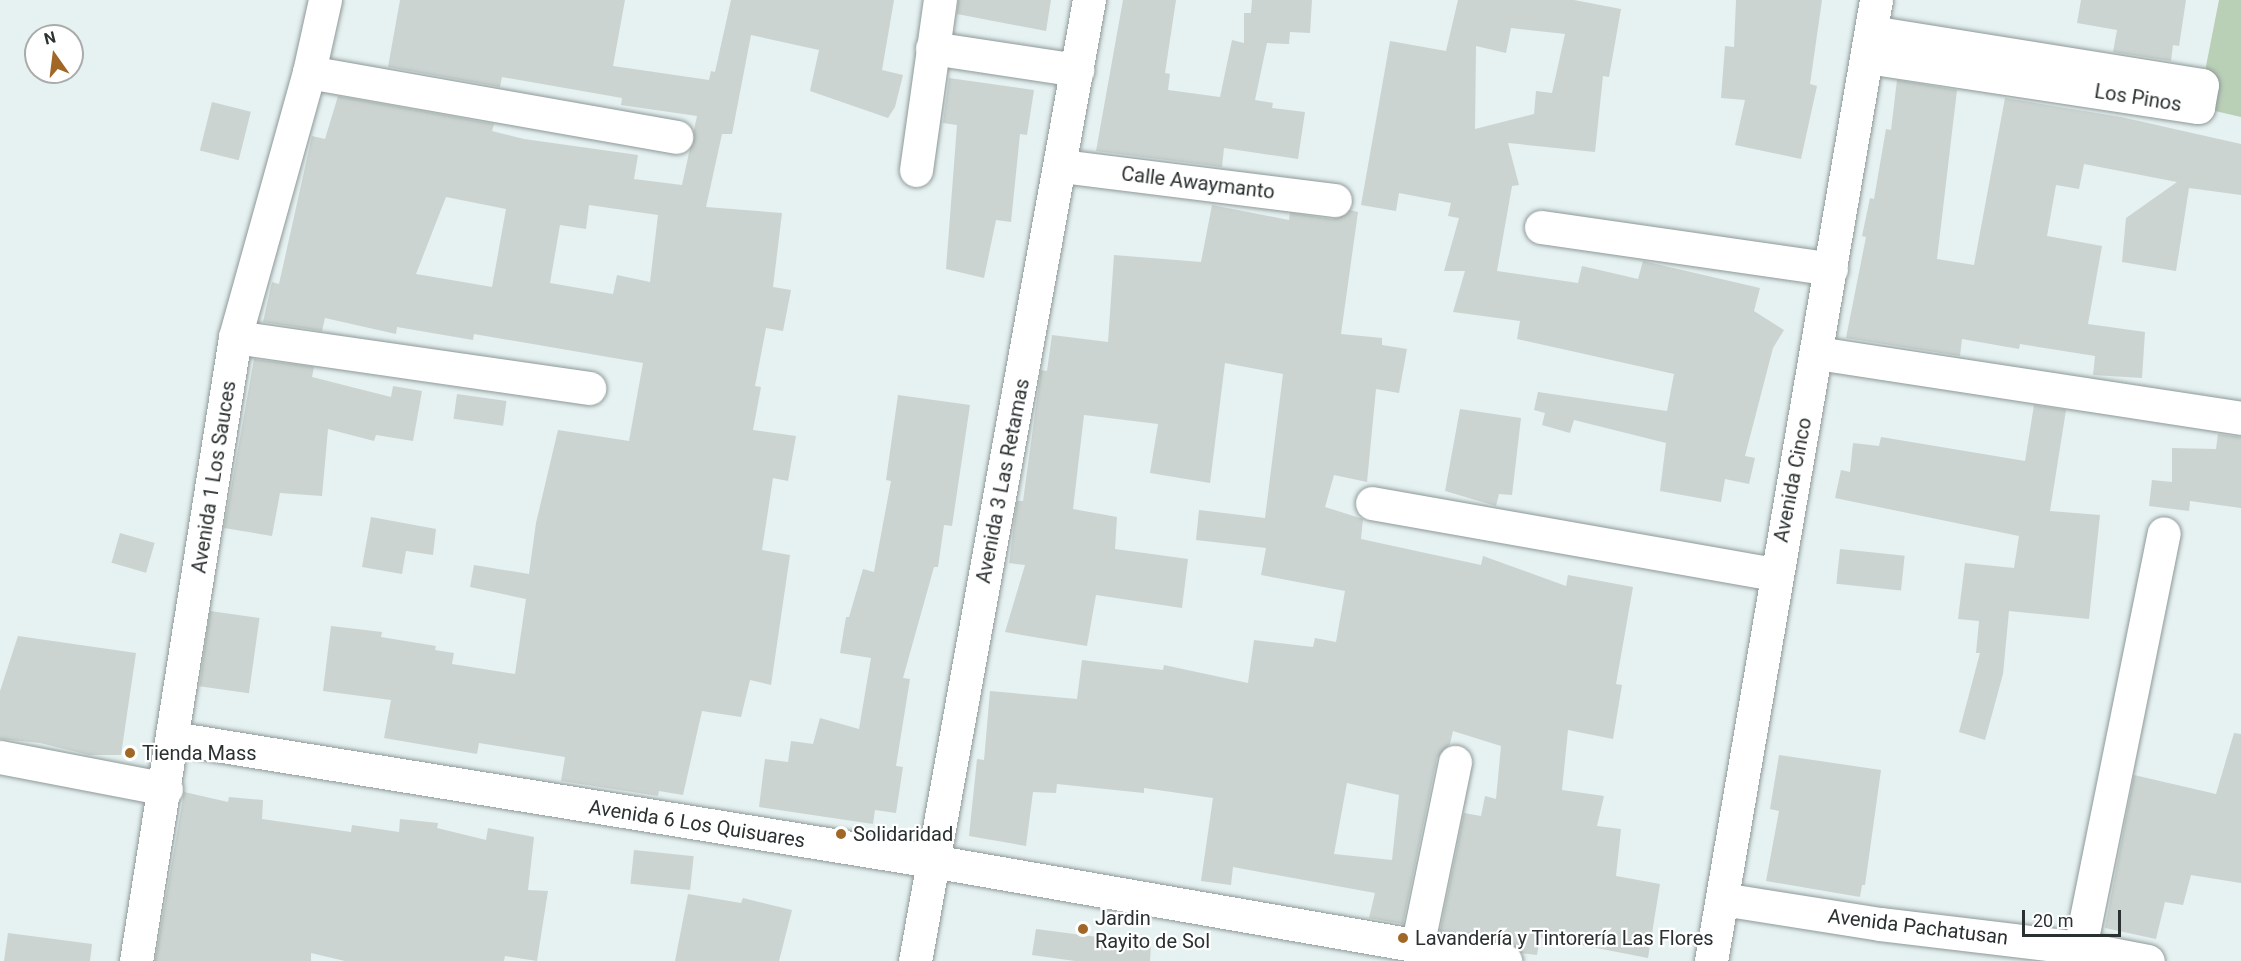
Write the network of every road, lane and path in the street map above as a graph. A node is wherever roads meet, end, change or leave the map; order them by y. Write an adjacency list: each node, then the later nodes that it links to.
1 (325, 0): 8 (street, Avenida 1 Los Sauces)
2 (940, 0): 6 (street)
3 (1089, 0): 7 (street, Avenida 3 Las Retamas)
4 (1876, 0): 5 (street, Avenida Cinco)
5 (1869, 44): 5 (street, Los Pinos); 14 (street, Avenida Cinco)
6 (932, 48): 7 (street); 11 (street)
7 (1077, 70): 10 (street, Avenida 3 Las Retamas)
8 (309, 72): 9 (street); 15 (street, Avenida 1 Los Sauces)
9 (676, 137)
10 (1061, 166): 12 (street, Calle Awaymanto); 26 (street, Avenida 3 Las Retamas)
11 (916, 170)
12 (1335, 200)
13 (1541, 227): 14 (street)
14 (1832, 269): 16 (street, Avenida Cinco)
15 (236, 337): 17 (street); 22 (street, Avenida 1 Los Sauces)
16 (1817, 353): 18 (street); 21 (street, Avenida Cinco)
17 (589, 388)
18 (2241, 418)
19 (1372, 503): 21 (street)
20 (2164, 533): 29 (street)
21 (1775, 574): 27 (street, Avenida Cinco)
22 (173, 738): 25 (street, Avenida 1 Los Sauces); 26 (street, Avenida 6 Los Quisuares)
23 (0, 757): 25 (street)
24 (1455, 762): 28 (street)
25 (166, 789): 30 (street, Avenida 1 Los Sauces)
26 (932, 861): 28 (street, Avenida 6 Los Quisuares); 31 (street, Avenida 3 Las Retamas)
27 (1722, 899): 29 (street, Avenida Pachatusan); 33 (street, Avenida Cinco)
28 (1417, 947): 32 (street, Avenida 6 Los Quisuares)
29 (2068, 951): 34 (street, Avenida Pachatusan)
30 (136, 961)
31 (915, 961)
32 (1506, 961)
33 (1711, 961)
34 (2148, 961)

